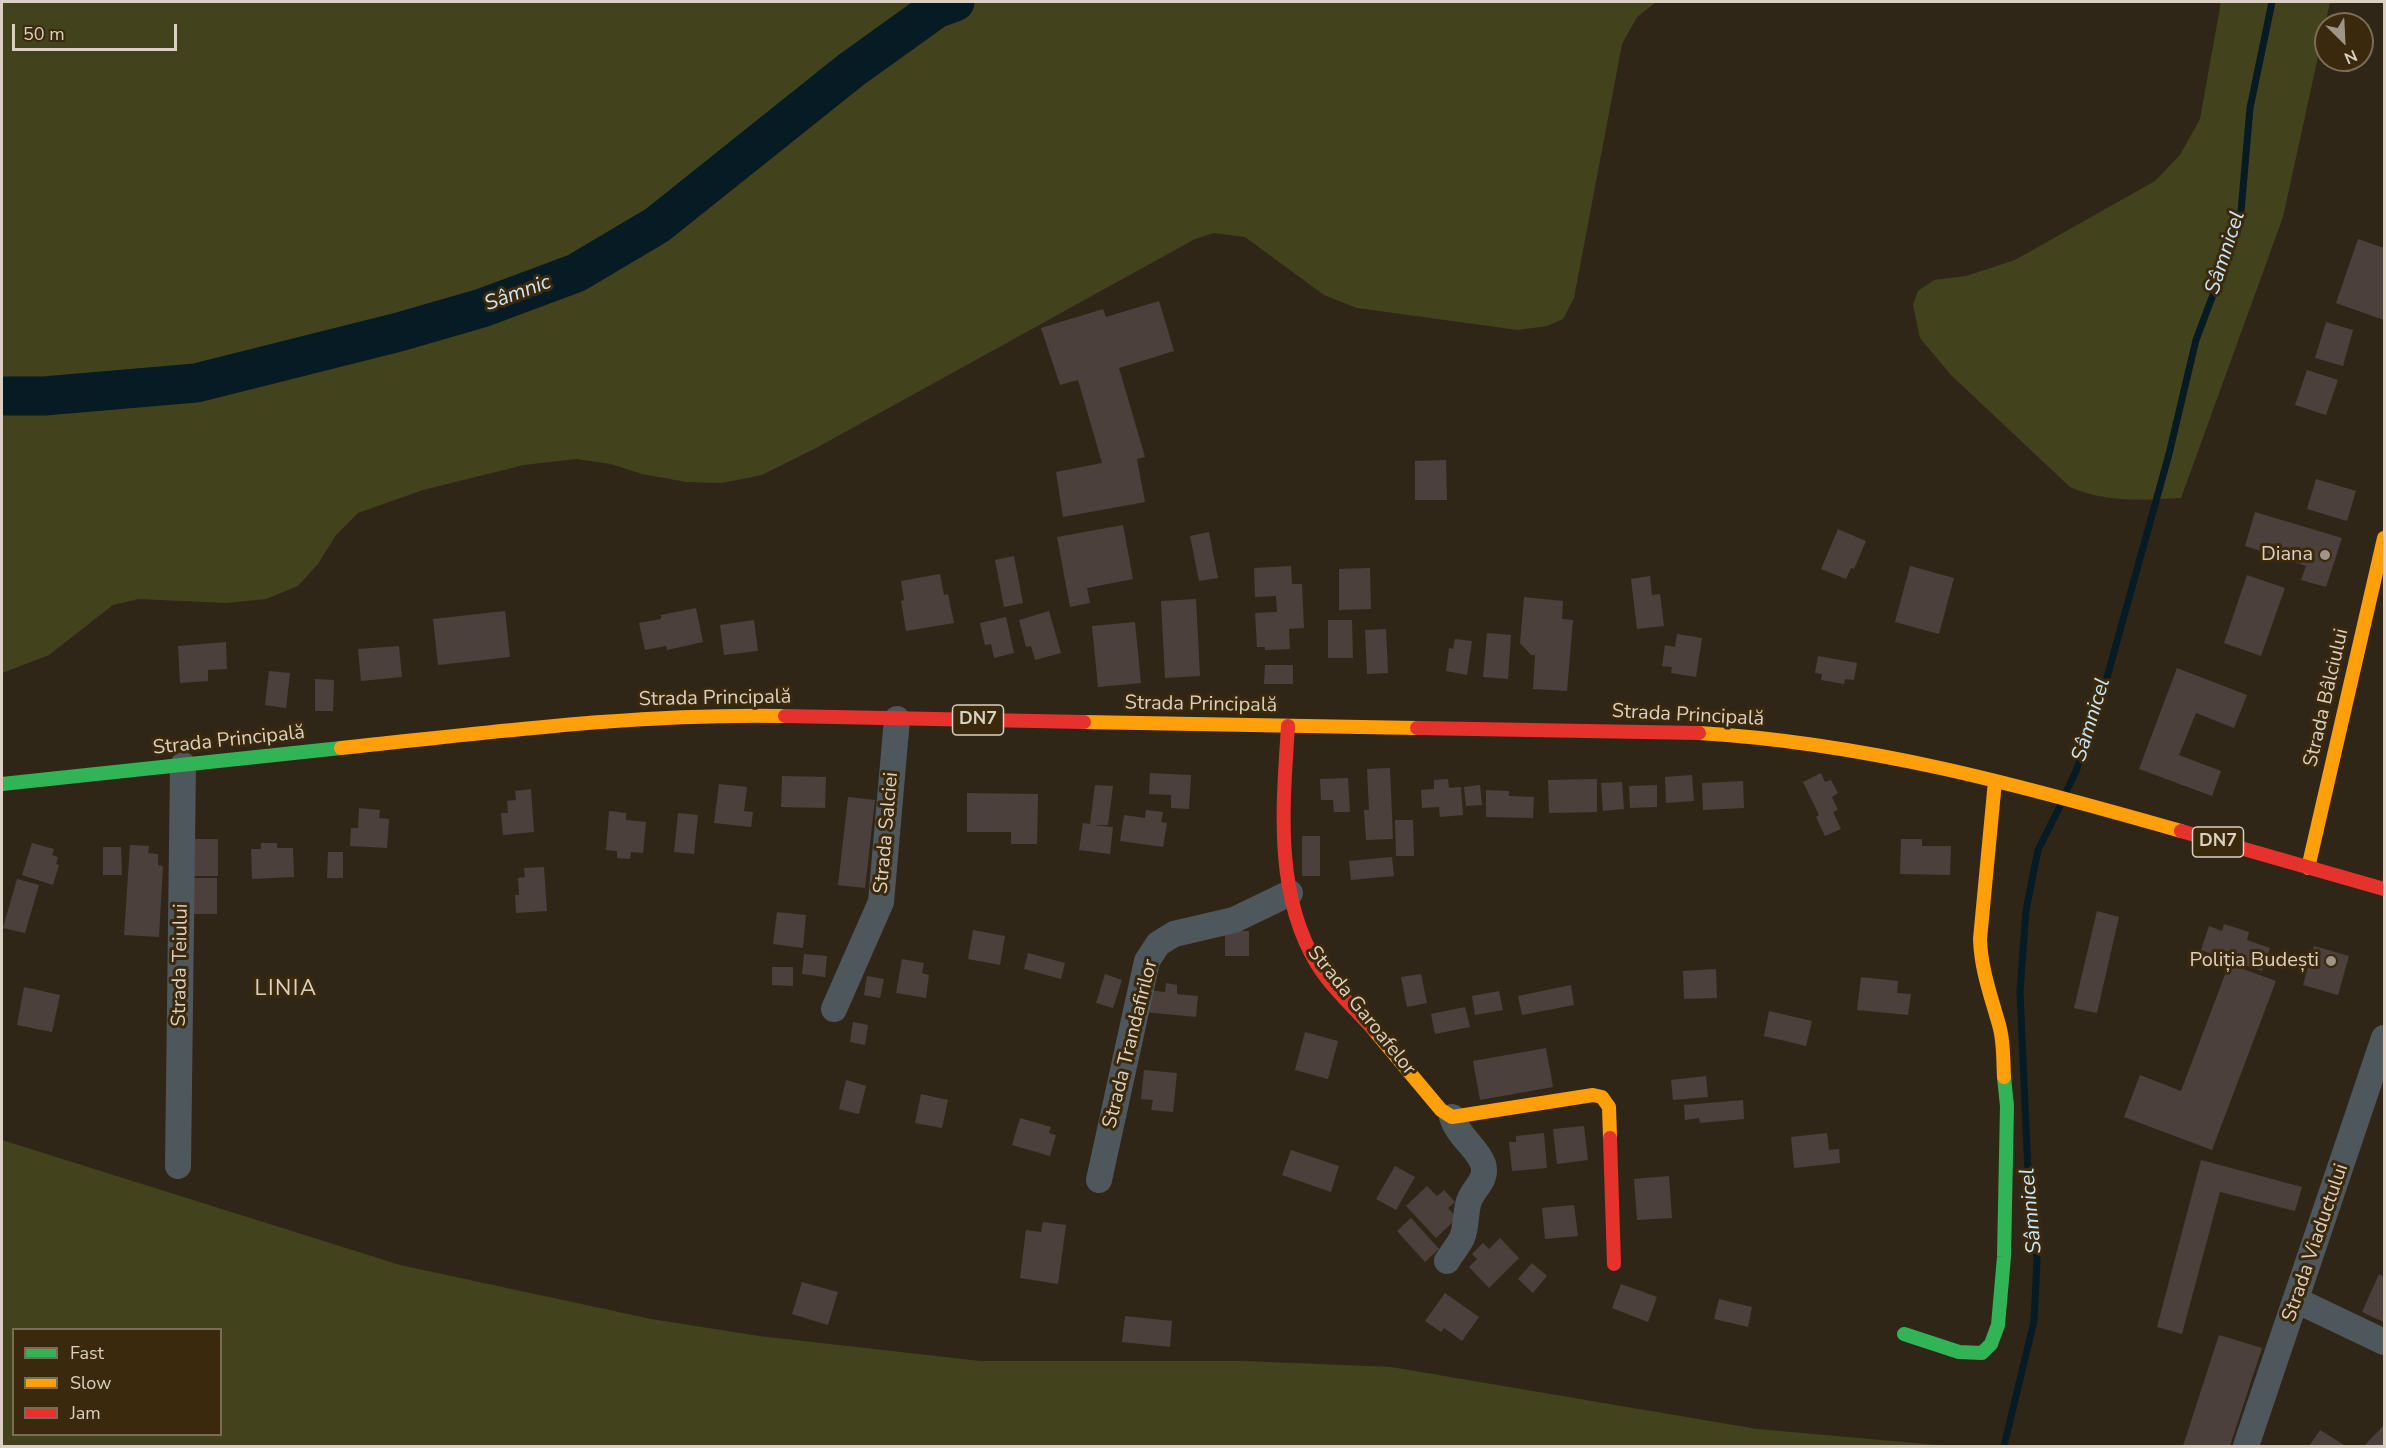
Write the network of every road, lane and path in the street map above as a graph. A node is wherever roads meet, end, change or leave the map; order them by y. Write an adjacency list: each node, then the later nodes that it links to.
1 (2385, 538): 7 (main road, Strada Bâlciului)
2 (897, 719): 3 (main road, Strada Principală / DN7); 4 (main road, Strada Principală / DN7); 10 (street, Strada Salciei)
3 (1288, 726): 5 (main road, Strada Principală / DN7); 9 (main road)
4 (183, 765): 6 (main road, Strada Principală / DN7); 13 (street, Strada Teiului)
5 (1995, 781): 7 (main road, Strada Principală / DN7); 18 (main road)
6 (2, 784)
7 (2308, 868): 8 (main road, Strada Principală / DN7)
8 (2385, 889)
9 (1290, 893): 12 (main road, Strada Garoafelor); 14 (street, Strada Trandafirilor)
10 (834, 1009)
11 (2385, 1038): 17 (street, Strada Viaductului)
12 (1452, 1117): 15 (street, Strada Garoafelor); 16 (main road)
13 (178, 1166)
14 (1099, 1180)
15 (1446, 1261)
16 (1614, 1264)
17 (2296, 1299): 19 (street); 20 (street, Strada Viaductului)
18 (1904, 1334)
19 (2385, 1342)
20 (2246, 1446)

